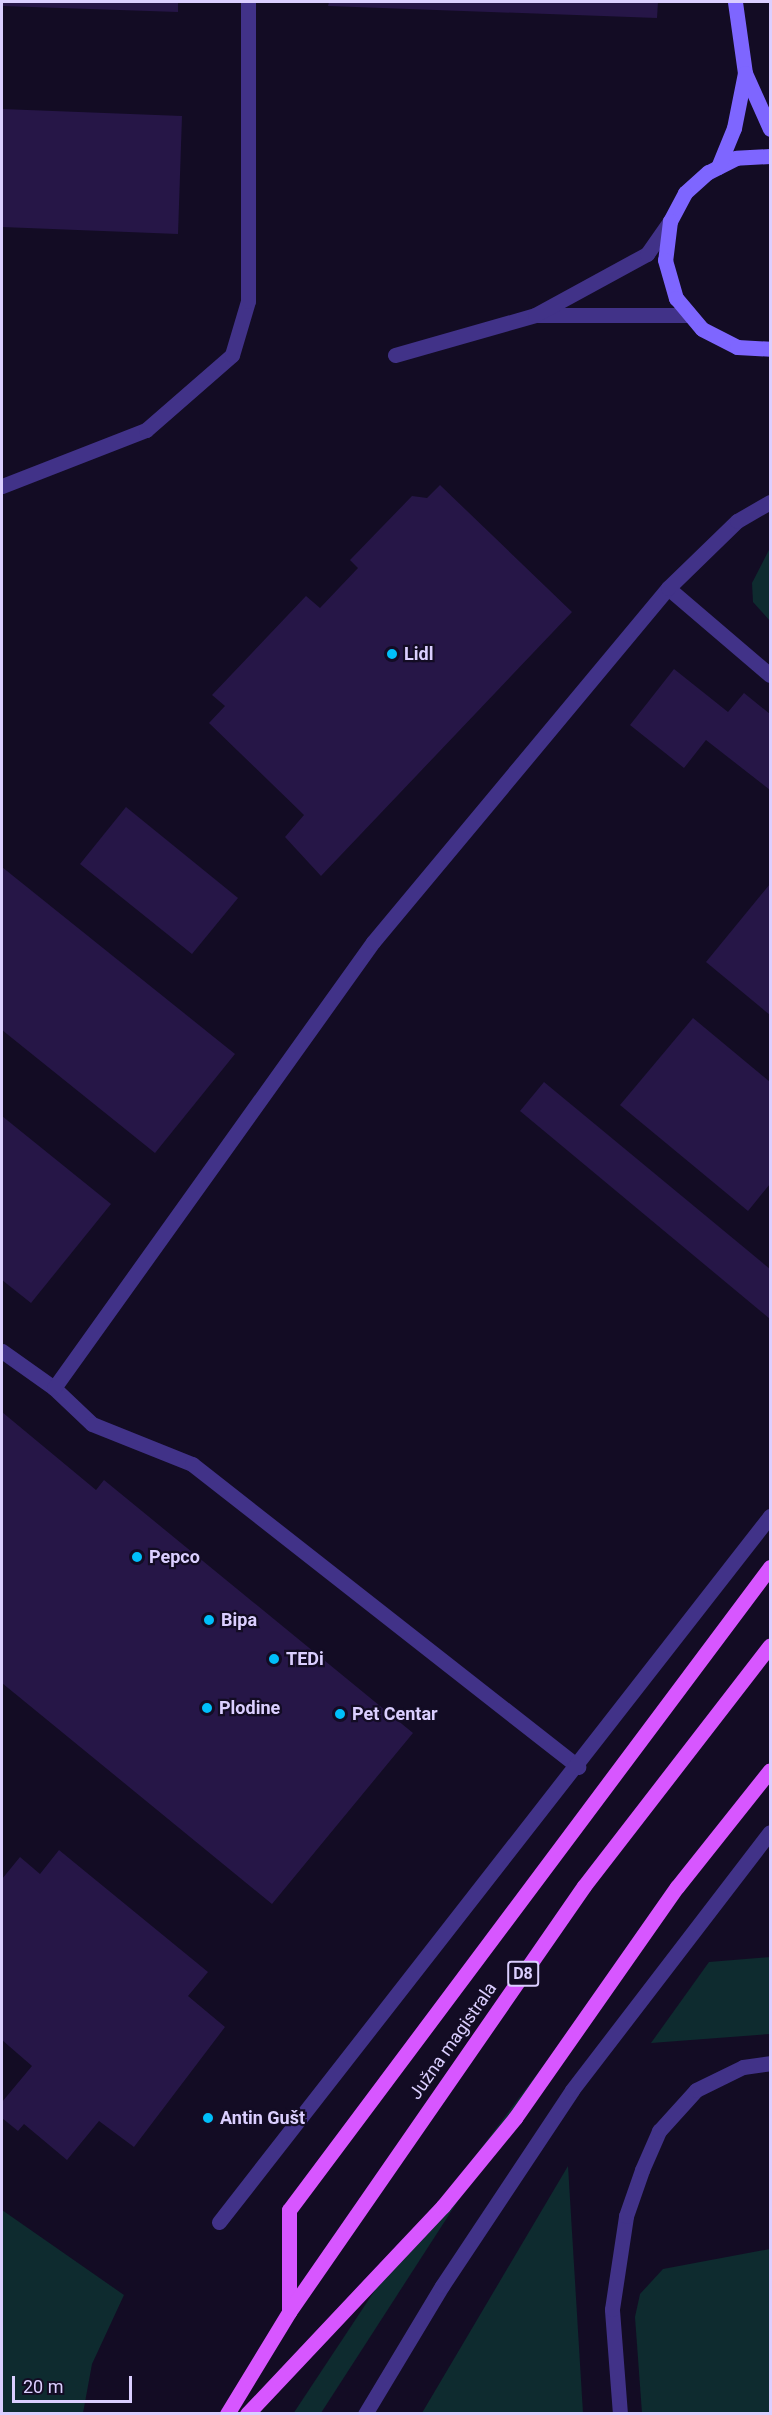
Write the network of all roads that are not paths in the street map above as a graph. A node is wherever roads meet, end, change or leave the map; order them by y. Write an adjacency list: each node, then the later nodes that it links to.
1 (248, 2): 12 (street)
2 (735, 2): 3 (street)
3 (745, 73): 4 (street); 6 (street)
4 (771, 129)
5 (771, 156): 6 (street)
6 (718, 167): 7 (street)
7 (670, 220): 8 (street); 9 (street)
8 (535, 315): 9 (street); 11 (street)
9 (687, 315): 10 (street)
10 (766, 352)
11 (395, 355)
12 (2, 486)
13 (771, 502): 14 (street)
14 (668, 588): 15 (street); 17 (street)
15 (771, 675)
16 (2, 1351): 17 (street)
17 (54, 1388): 21 (street)
18 (771, 1516): 21 (street)
19 (771, 1567): 26 (main road)
20 (771, 1645): 26 (main road, Južna magistrala / D8)
21 (578, 1767): 25 (street)
22 (771, 1770): 28 (main road)
23 (771, 1832): 29 (street)
24 (771, 2063): 30 (street)
25 (219, 2222)
26 (289, 2312): 27 (main road, Južna magistrala / D8)
27 (228, 2414)
28 (247, 2414)
29 (365, 2414)
30 (620, 2414)

